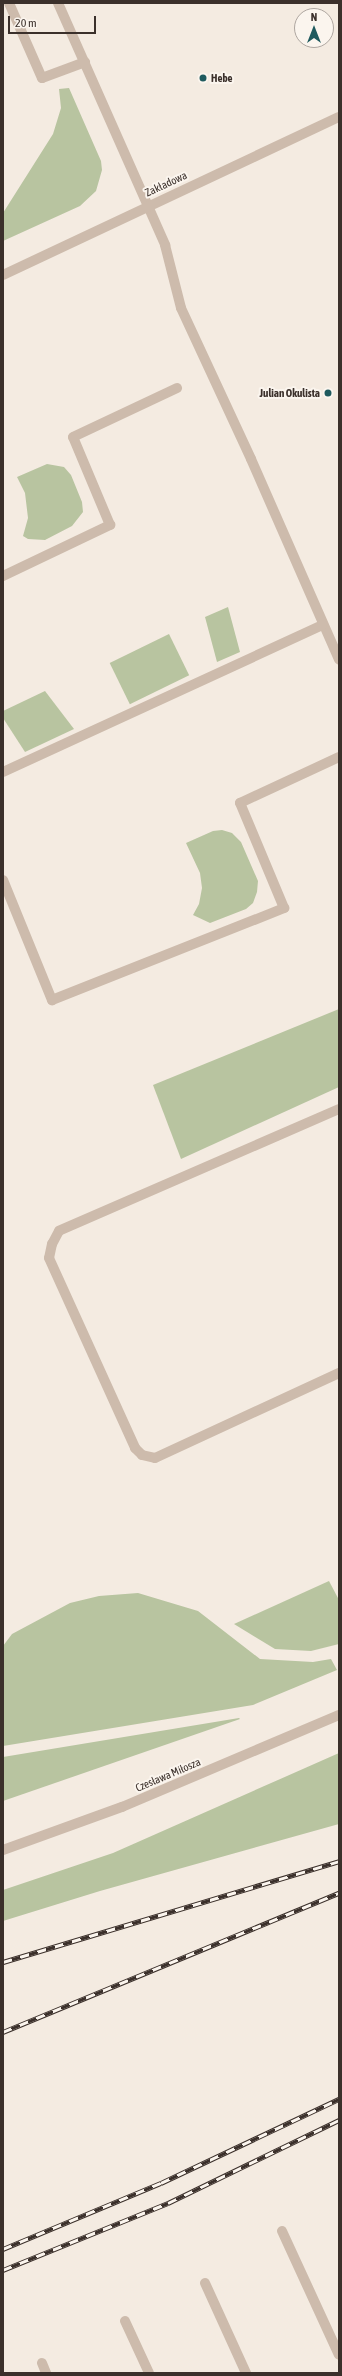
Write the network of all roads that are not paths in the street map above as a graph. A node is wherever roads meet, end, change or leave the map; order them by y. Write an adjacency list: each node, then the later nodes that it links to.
1 (9, 3): 3 (street)
2 (58, 3): 3 (street)
3 (84, 62): 5 (street)
4 (339, 117): 5 (street, Zakładowa)
5 (147, 206): 6 (street, Zakładowa); 9 (street)
6 (3, 275)
7 (177, 388): 8 (street)
8 (3, 576)
9 (322, 625): 10 (street); 12 (street)
10 (339, 659)
11 (339, 757): 13 (street)
12 (3, 772)
13 (3, 880)
14 (339, 1109): 15 (street)
15 (339, 1373)
16 (339, 1715): 17 (street, Czesława Miłosza)
17 (3, 1850)
18 (282, 2232): 21 (street)
19 (205, 2283): 25 (street)
20 (125, 2322): 24 (street)
21 (339, 2355)
22 (42, 2363): 23 (street)
23 (46, 2373)
24 (149, 2373)
25 (246, 2373)

